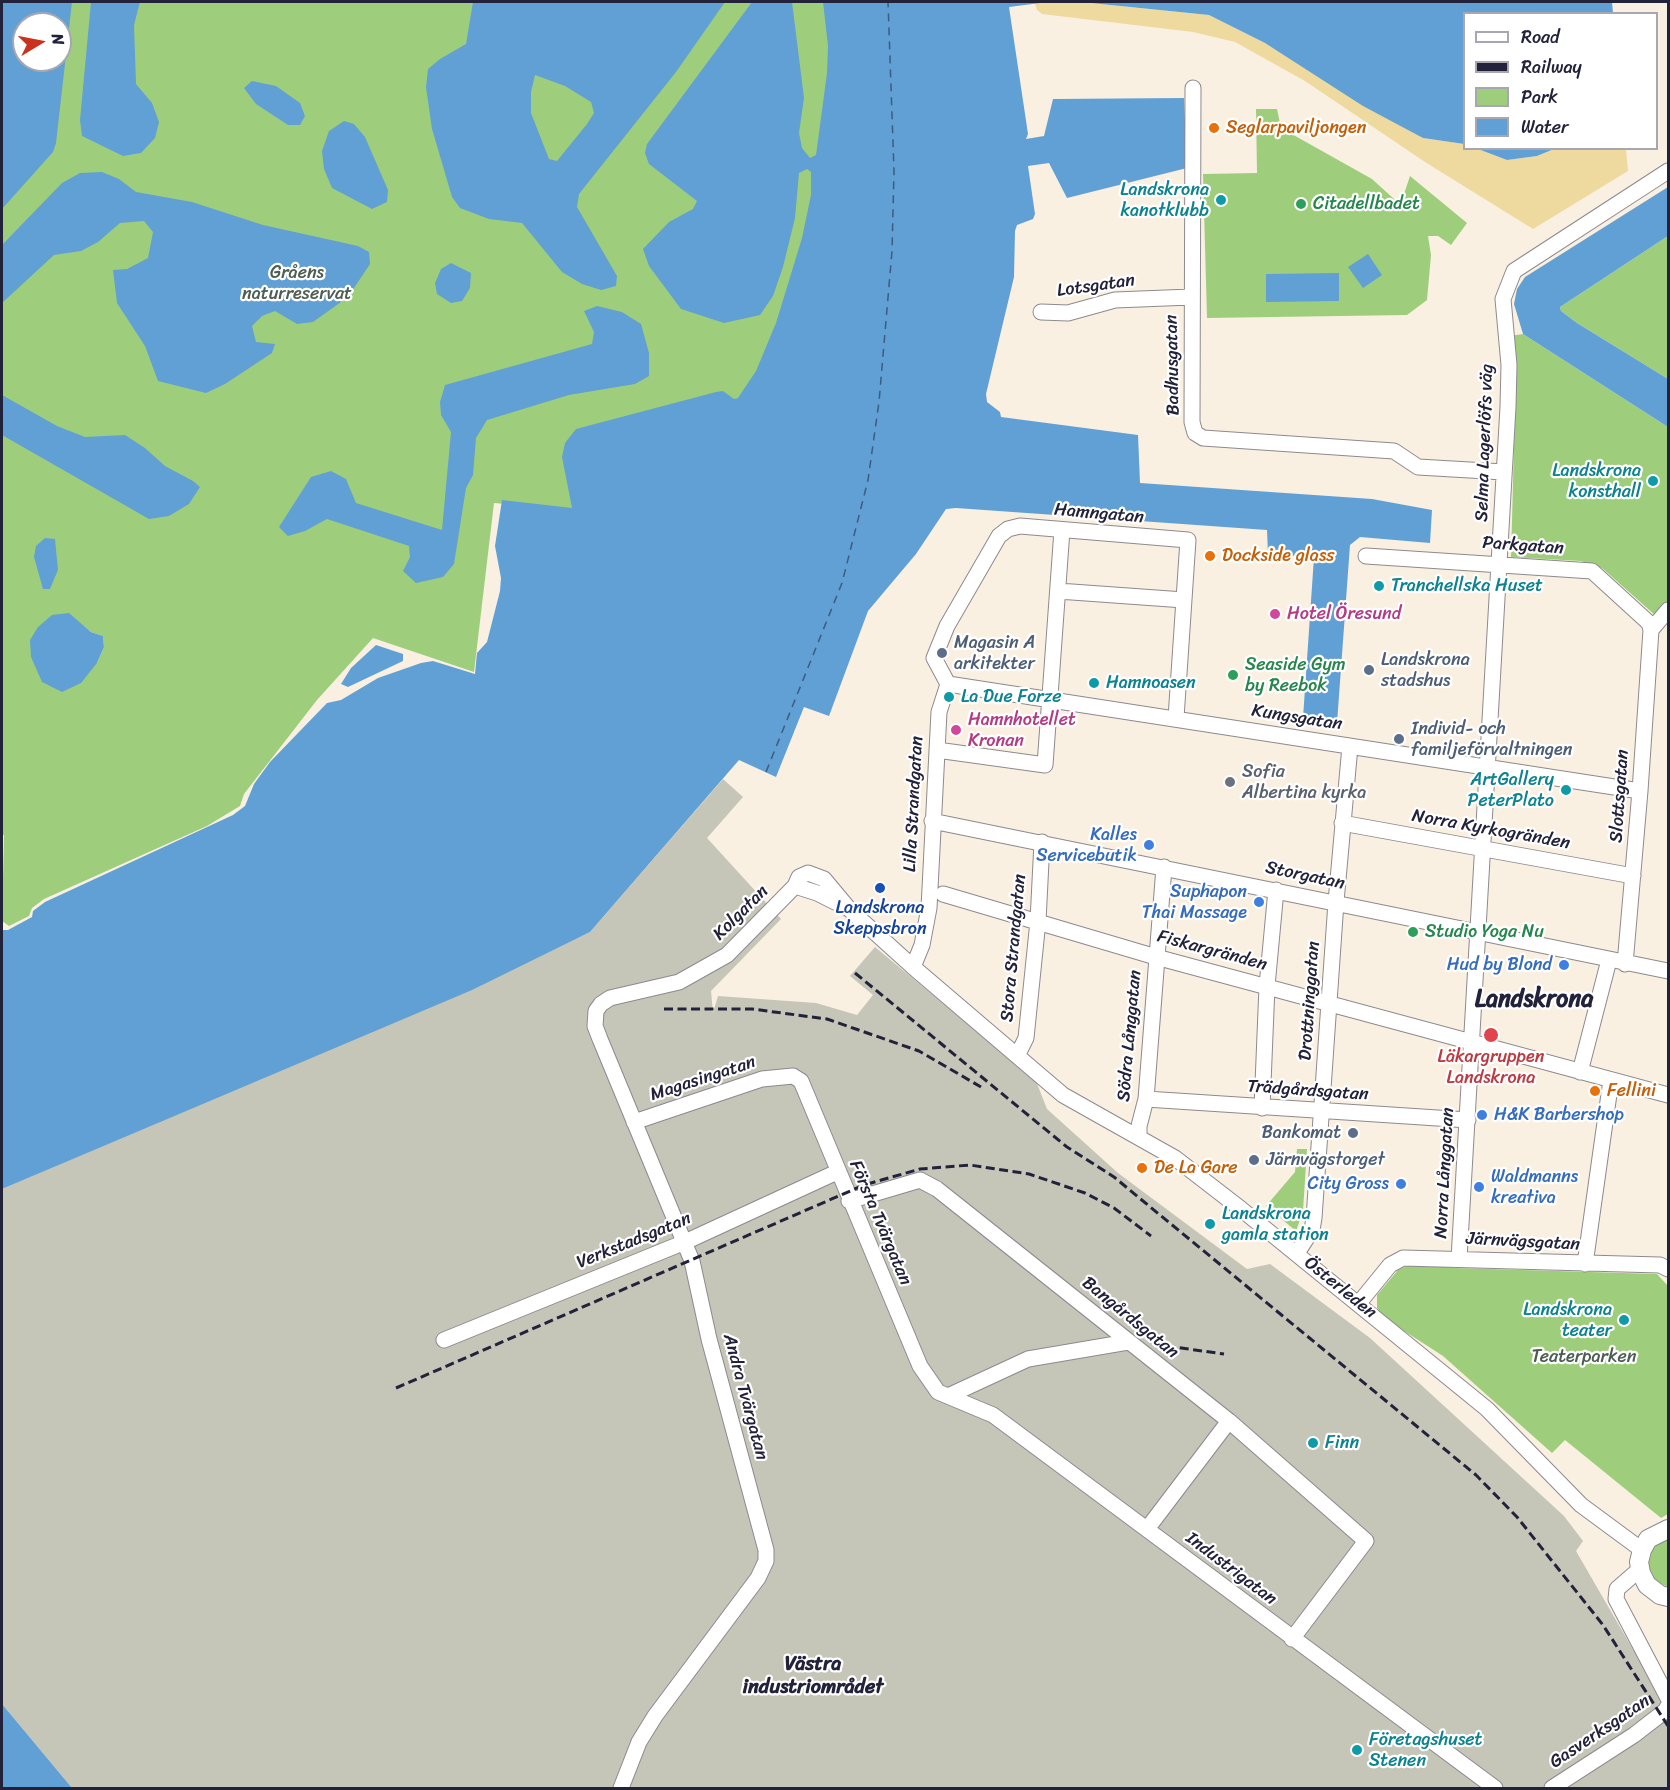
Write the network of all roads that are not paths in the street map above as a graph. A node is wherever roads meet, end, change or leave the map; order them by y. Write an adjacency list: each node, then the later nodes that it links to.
1 (1193, 88): 3 (street, Badhusgatan)
2 (1668, 171): 5 (street, Selma Lagerlöfs väg)
3 (1191, 297): 4 (street, Lotsgatan); 5 (street, Badhusgatan)
4 (1041, 312)
5 (1504, 472): 8 (street, Selma Lagerlöfs väg)
6 (1062, 530): 9 (street); 10 (street, Hamngatan); 13 (street, Hamngatan)
7 (1366, 556): 8 (street, Parkgatan)
8 (1499, 563): 12 (street, Parkgatan); 18 (street, Selma Lagerlöfs väg)
9 (1058, 591): 10 (street); 14 (street)
10 (1184, 600): 15 (street)
11 (1668, 610): 12 (street)
12 (1651, 630): 19 (street, Slottsgatan)
13 (948, 684): 14 (street, Kungsgatan); 17 (street, Lilla Strandgatan)
14 (1050, 700): 15 (street, Kungsgatan); 17 (street)
15 (1176, 718): 16 (street, Kungsgatan)
16 (1350, 746): 18 (street, Kungsgatan); 21 (street, Drottninggatan)
17 (938, 750): 20 (street, Lilla Strandgatan)
18 (1487, 767): 19 (street, Kungsgatan); 23 (street, Norra Långgatan)
19 (1640, 791): 25 (street, Slottsgatan)
20 (932, 821): 22 (street, Storgatan); 34 (street, Lilla Strandgatan)
21 (1342, 823): 23 (street, Norra Kyrkogränden); 28 (street, Drottninggatan)
22 (1042, 842): 24 (street, Storgatan); 29 (street, Stora Strandgatan)
23 (1483, 849): 25 (street, Norra Kyrkogränden); 30 (street, Norra Långgatan)
24 (1164, 867): 26 (street, Storgatan); 31 (street, Södra Långgatan)
25 (1633, 876): 33 (street, Slottsgatan)
26 (1276, 890): 28 (street, Storgatan); 36 (street)
27 (943, 894): 29 (street, Fiskargränden)
28 (1336, 902): 30 (street, Storgatan); 38 (street, Drottninggatan)
29 (1038, 921): 31 (street, Fiskargränden); 40 (street, Stora Strandgatan)
30 (1478, 932): 32 (street, Storgatan); 39 (street, Norra Långgatan)
31 (1156, 957): 36 (street, Fiskargränden); 45 (street, Södra Långgatan)
32 (1609, 960): 33 (street, Storgatan); 41 (street)
33 (1625, 964): 35 (street, Storgatan)
34 (913, 967): 37 (street, Kolgatan); 40 (street)
35 (1668, 971)
36 (1267, 986): 38 (street, Fiskargränden); 46 (street)
37 (610, 998): 49 (street, Andra Tvärgatan)
38 (1330, 1002): 39 (street, Fiskargränden); 47 (street, Drottninggatan)
39 (1473, 1043): 41 (street, Fiskargränden); 48 (street, Norra Långgatan)
40 (1017, 1056): 50 (street, Österleden)
41 (1580, 1072): 43 (street, Fiskargränden)
42 (786, 1076): 49 (street, Magasingatan); 51 (street, Första Tvärgatan)
43 (1611, 1080): 44 (street, Fiskargränden); 56 (street)
44 (1668, 1095)
45 (1146, 1099): 46 (street, Trädgårdsgatan); 50 (street, Södra Långgatan)
46 (1262, 1108): 47 (street, Trädgårdsgatan)
47 (1322, 1112): 48 (street, Trädgårdsgatan); 54 (street, Drottninggatan)
48 (1468, 1120): 55 (street, Norra Långgatan)
49 (634, 1122): 53 (street, Andra Tvärgatan)
50 (1139, 1136): 54 (street, Österleden)
51 (837, 1172): 52 (street, Första Tvärgatan); 53 (street, Verkstadsgatan)
52 (849, 1201): 60 (street, Bangårdsgatan); 61 (street, Första Tvärgatan)
53 (685, 1242): 59 (street, Verkstadsgatan); 71 (street, Andra Tvärgatan)
54 (1297, 1253): 58 (street, Österleden)
55 (1459, 1259): 56 (street, Järnvägsgatan); 58 (street, Järnvägsgatan)
56 (1585, 1264): 57 (street, Järnvägsgatan)
57 (1668, 1269)
58 (1359, 1303): 65 (street, Österleden)
59 (444, 1340)
60 (1128, 1342): 61 (street); 62 (street, Bangårdsgatan)
61 (943, 1394): 64 (street, Industrigatan)
62 (1229, 1422): 64 (street); 68 (street, Bangårdsgatan)
63 (1668, 1528): 65 (main road)
64 (1147, 1529): 68 (street, Industrigatan)
65 (1642, 1550): 66 (main road)
66 (1654, 1586): 67 (main road); 69 (street, Gasverksgatan)
67 (1668, 1614)
68 (1292, 1639): 72 (street, Industrigatan)
69 (1668, 1698)
70 (1668, 1706): 73 (street, Gasverksgatan)
71 (621, 1788)
72 (1495, 1788)
73 (1552, 1788)

